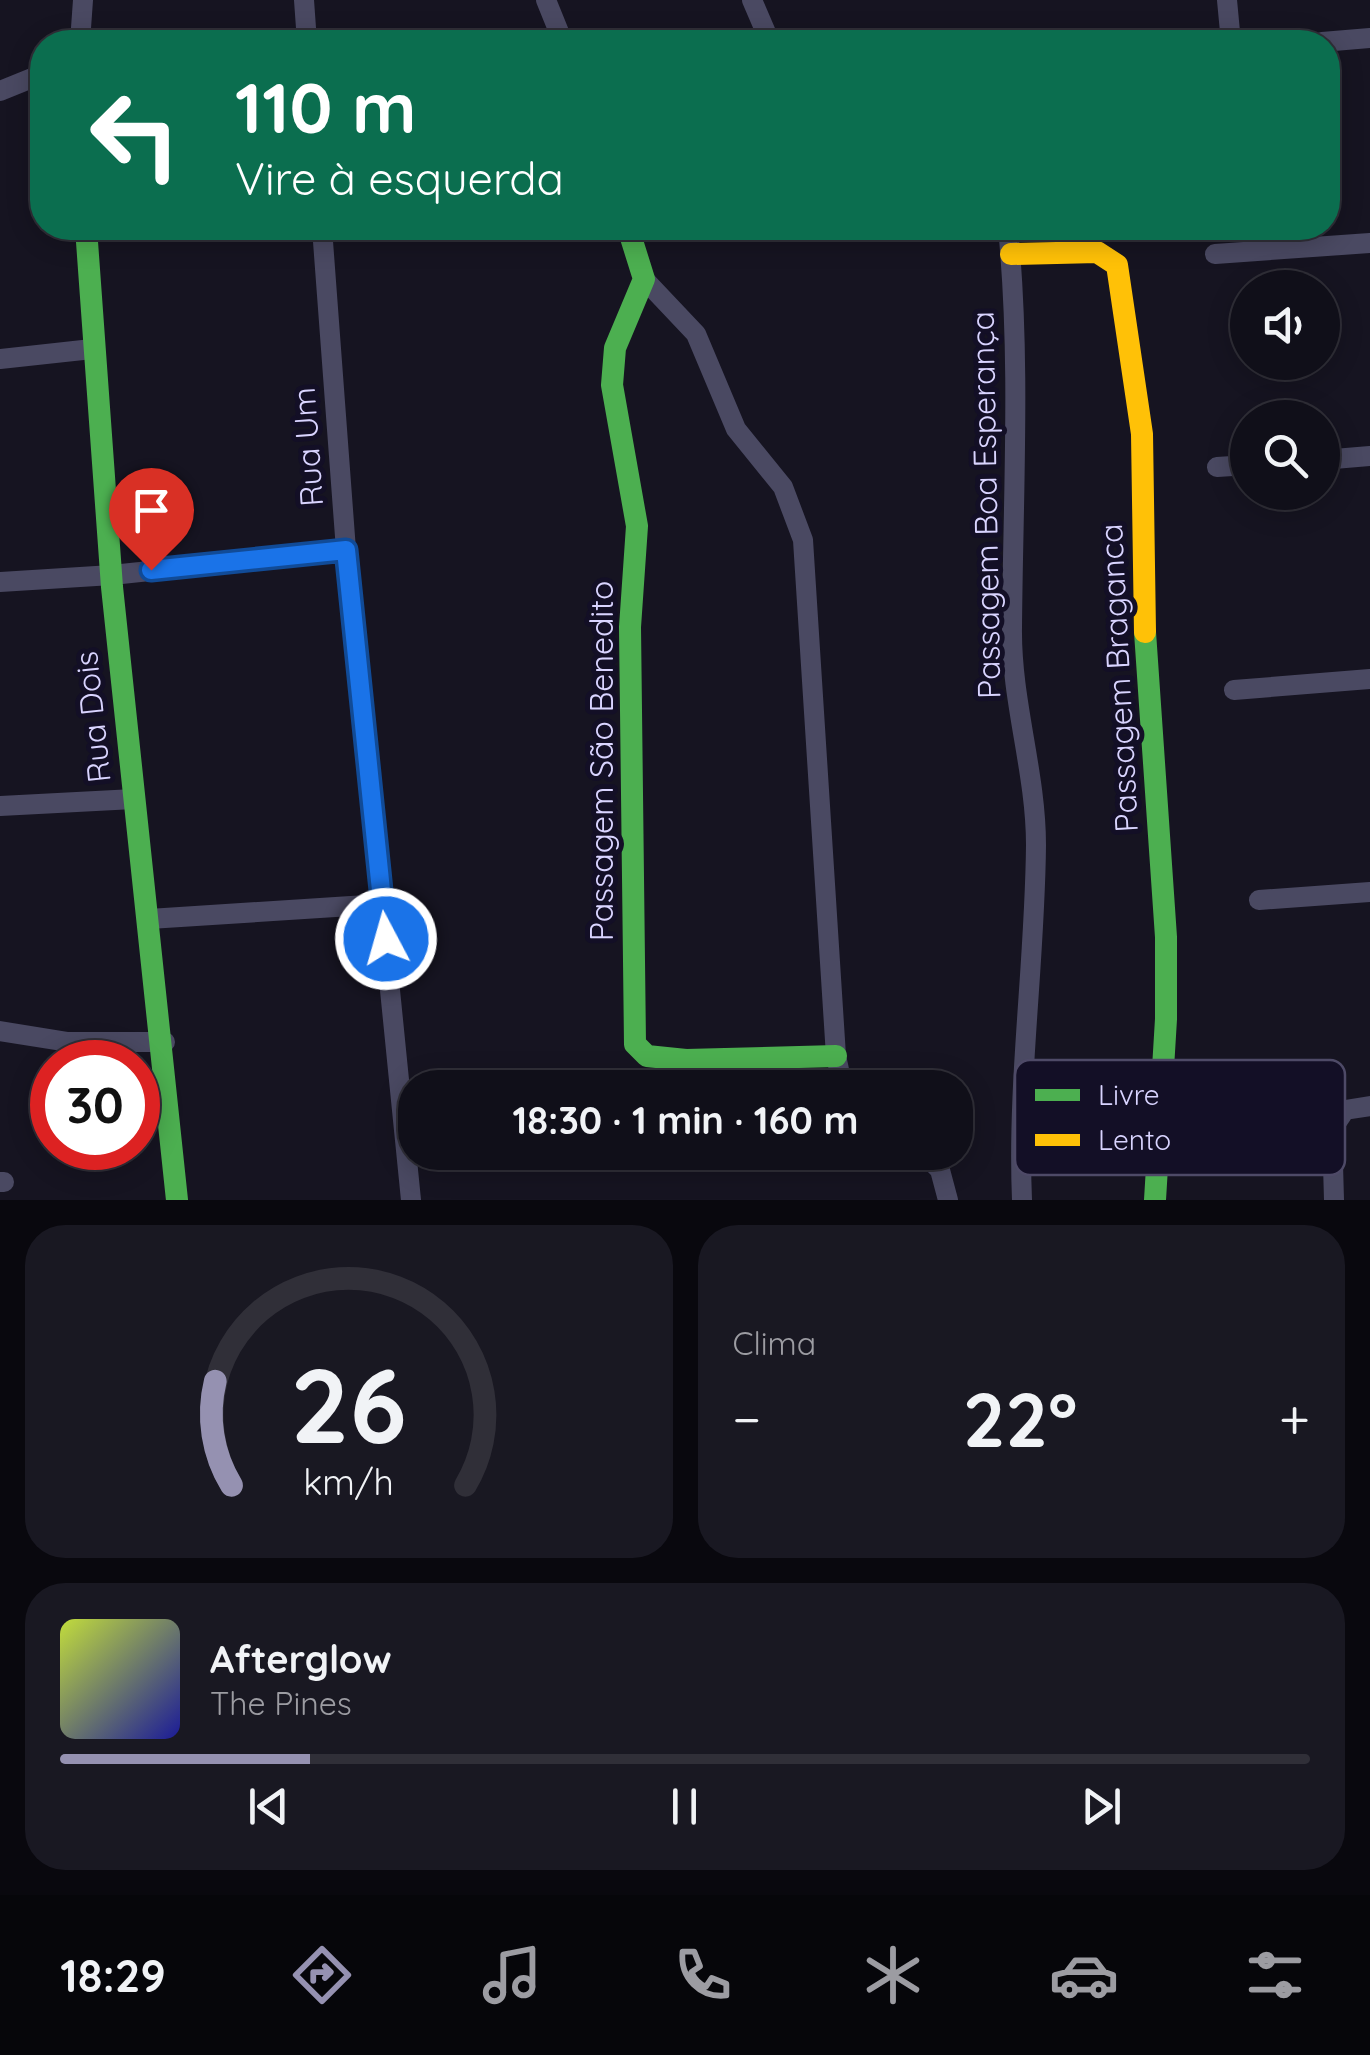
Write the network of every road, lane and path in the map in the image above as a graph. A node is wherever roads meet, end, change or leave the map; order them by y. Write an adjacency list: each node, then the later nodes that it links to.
1 (82, 0): 6 (street)
2 (304, 0): 7 (street)
3 (546, 0): 8 (street)
4 (752, 0): 9 (street)
5 (1227, 5): 10 (street)
6 (81, 30)
7 (307, 30)
8 (558, 30)
9 (765, 30)
10 (1230, 30)
11 (1370, 38): 12 (street)
12 (1340, 40)
13 (30, 79): 14 (street)
14 (0, 91)
15 (87, 240): 23 (street, Rua Dois)
16 (323, 240): 29 (street, Rua Um)
17 (632, 240): 22 (street)
18 (1009, 240): 20 (street, Passagem Boa Esperança)
19 (1370, 243): 21 (street)
20 (1011, 254): 43 (street, Passagem Boa Esperança); 44 (street, Passagem Braganca)
21 (1215, 254)
22 (644, 279): 42 (street); 42 (street, Passagem São Benedito)
23 (92, 349): 24 (street); 30 (street, Rua Dois)
24 (0, 359)
25 (1370, 456): 26 (street)
26 (1340, 458)
27 (1230, 466): 28 (street)
28 (1217, 467)
29 (346, 550): 30 (street); 38 (street, Rua Um)
30 (112, 575): 31 (street); 34 (street, Rua Dois)
31 (0, 582)
32 (1370, 678): 33 (street)
33 (1234, 690)
34 (134, 799): 35 (street); 39 (street, Rua Dois)
35 (0, 806)
36 (1370, 892): 37 (street)
37 (1259, 900)
38 (382, 904): 39 (street); 53 (street, Rua Um)
39 (149, 918): 41 (street, Rua Dois)
40 (0, 1031): 41 (street)
41 (165, 1042): 52 (street, Rua Dois)
42 (836, 1056): 45 (street)
43 (1025, 1060)
44 (1163, 1060)
45 (839, 1070)
46 (1370, 1106): 47 (street)
47 (1345, 1111)
48 (940, 1170): 54 (street)
49 (1021, 1175): 55 (street, Passagem Boa Esperança)
50 (1157, 1175): 56 (street, Passagem Braganca)
51 (1333, 1175): 57 (street)
52 (177, 1200)
53 (411, 1200)
54 (948, 1200)
55 (1022, 1200)
56 (1155, 1200)
57 (1334, 1200)

